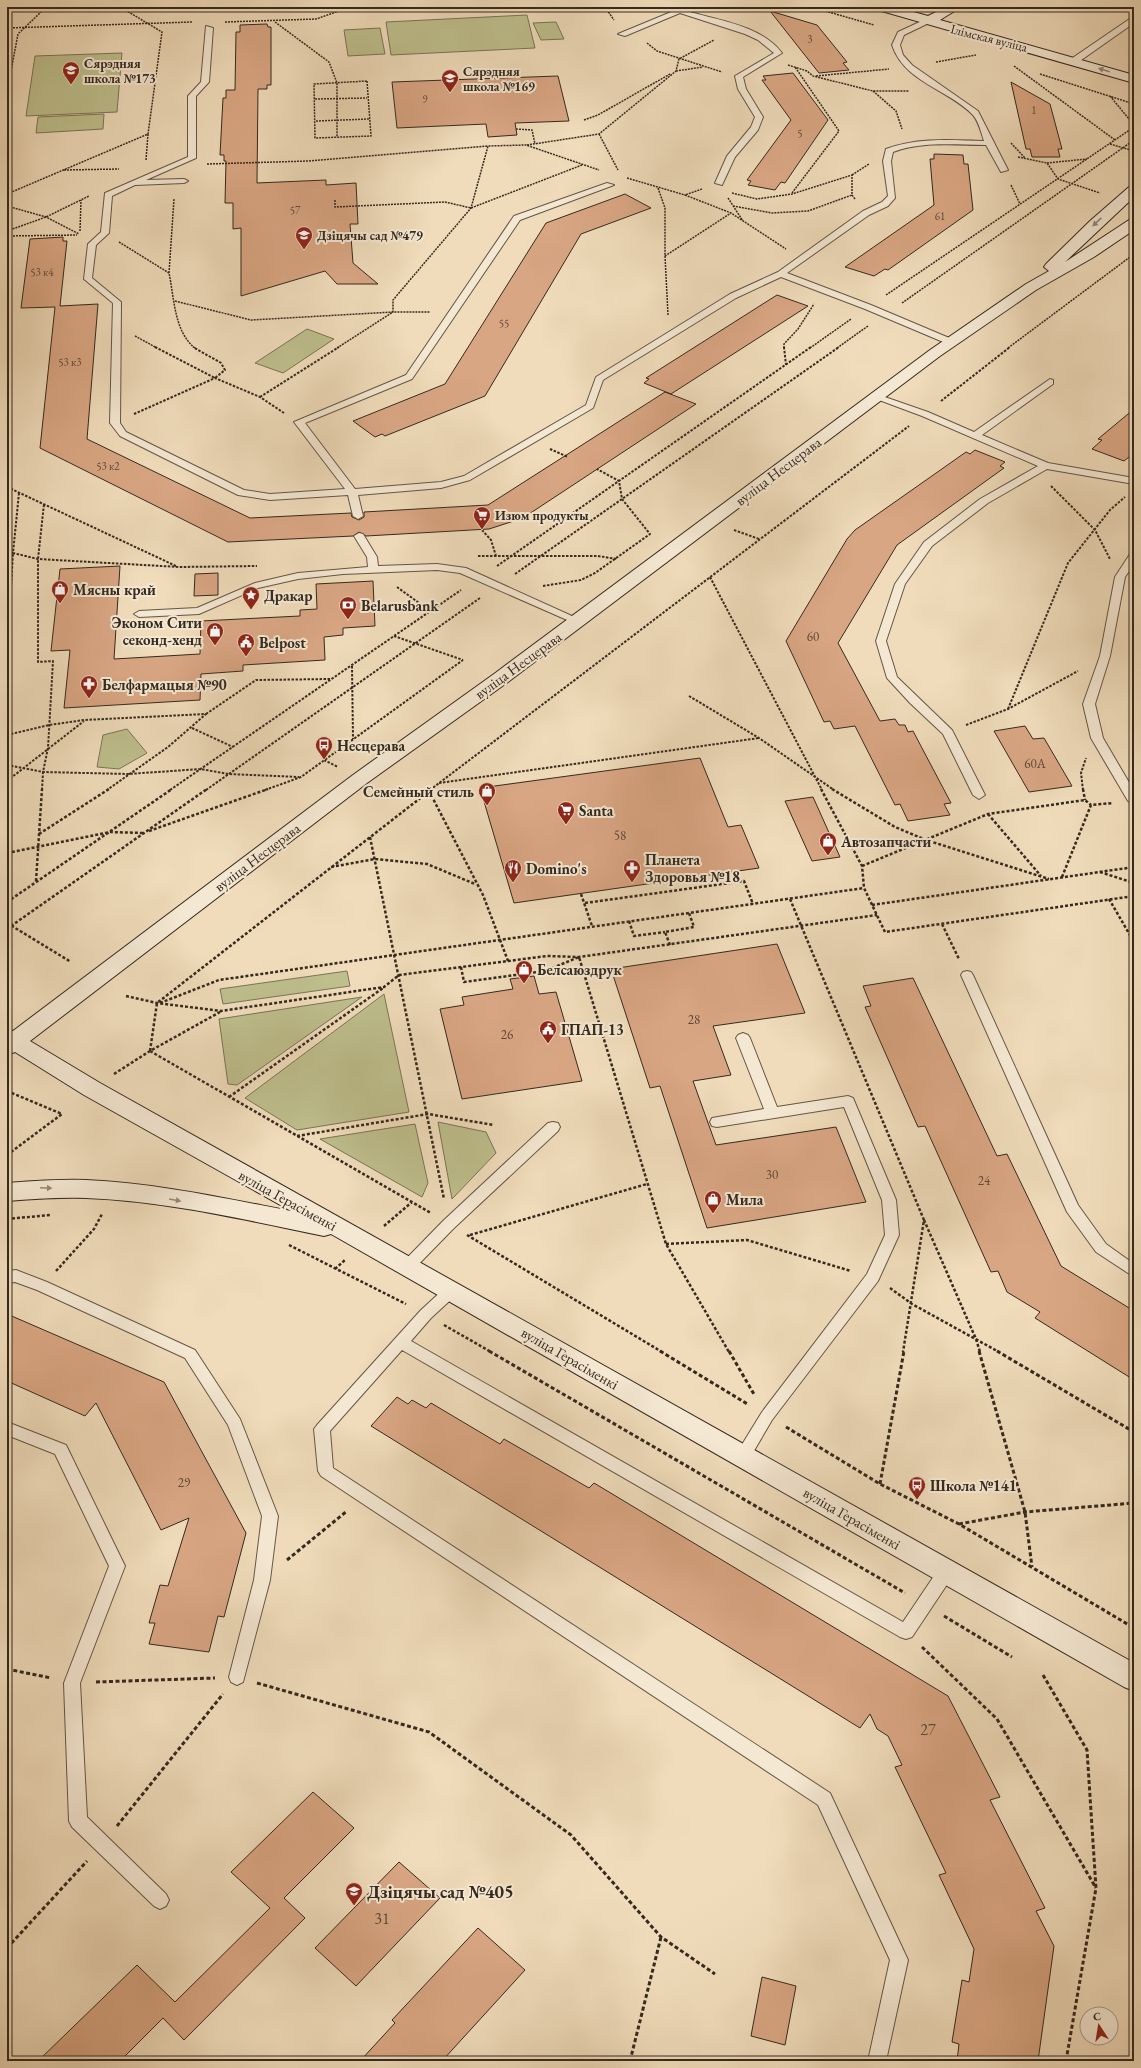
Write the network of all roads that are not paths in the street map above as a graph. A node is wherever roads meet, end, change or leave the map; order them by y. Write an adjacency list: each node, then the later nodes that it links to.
1 (882, 7): 5 (main road, Ілімская вуліца)
2 (955, 7): 5 (main road)
3 (679, 9): 10 (lane); 18 (lane)
4 (1134, 20): 7 (lane)
5 (930, 21): 6 (main road, Ілімская вуліца); 15 (lane)
6 (945, 26): 11 (main road, Ілімская вуліца); 12 (main road)
7 (1123, 27): 9 (lane); 11 (lane)
8 (209, 28): 19 (lane)
9 (1134, 30)
10 (625, 32)
11 (1074, 61): 12 (main road); 14 (main road, Ілімская вуліца, one-way to 11)
12 (1059, 70): 13 (main road)
13 (1080, 77)
14 (1134, 79)
15 (989, 143): 16 (lane); 24 (lane)
16 (1004, 170)
17 (180, 182): 19 (lane)
18 (719, 183)
19 (130, 184): 32 (lane)
20 (610, 185): 32 (lane)
21 (1130, 193): 22 (main road); 25 (main road, one-way to 25)
22 (1134, 208)
23 (1134, 223): 25 (main road)
24 (781, 274): 26 (lane); 32 (lane)
25 (1031, 287): 26 (main road, вуліца Несцерава)
26 (951, 342): 28 (main road, вуліца Несцерава)
27 (1050, 382): 29 (lane)
28 (876, 397): 29 (lane); 38 (main road, вуліца Несцерава)
29 (976, 436): 30 (lane)
30 (1046, 466): 31 (lane); 39 (lane)
31 (1134, 481)
32 (352, 492): 33 (lane)
33 (358, 516)
34 (359, 536): 36 (lane)
35 (1134, 556): 40 (lane)
36 (373, 569): 37 (lane); 38 (lane)
37 (139, 614)
38 (578, 621): 43 (main road, вуліца Несцерава)
39 (979, 794)
40 (1134, 801)
41 (967, 975): 50 (lane)
42 (742, 1038): 44 (lane)
43 (9, 1042): 48 (main road, вуліца Герасіменкі)
44 (772, 1113): 45 (lane); 55 (lane)
45 (717, 1122)
46 (553, 1127): 49 (lane)
47 (7, 1192): 48 (main road, one-way to 48)
48 (343, 1231): 49 (main road, вуліца Герасіменкі)
49 (408, 1266): 52 (main road, вуліца Герасіменкі)
50 (1134, 1271)
51 (7, 1277): 57 (lane)
52 (451, 1291): 53 (lane); 55 (main road, вуліца Герасіменкі)
53 (401, 1342): 56 (lane); 60 (lane)
54 (7, 1428): 59 (lane)
55 (743, 1456): 56 (main road, вуліца Герасіменкі)
56 (946, 1572): 58 (main road, вуліца Герасіменкі)
57 (237, 1677)
58 (1134, 1678)
59 (160, 1900)
60 (877, 2061)

